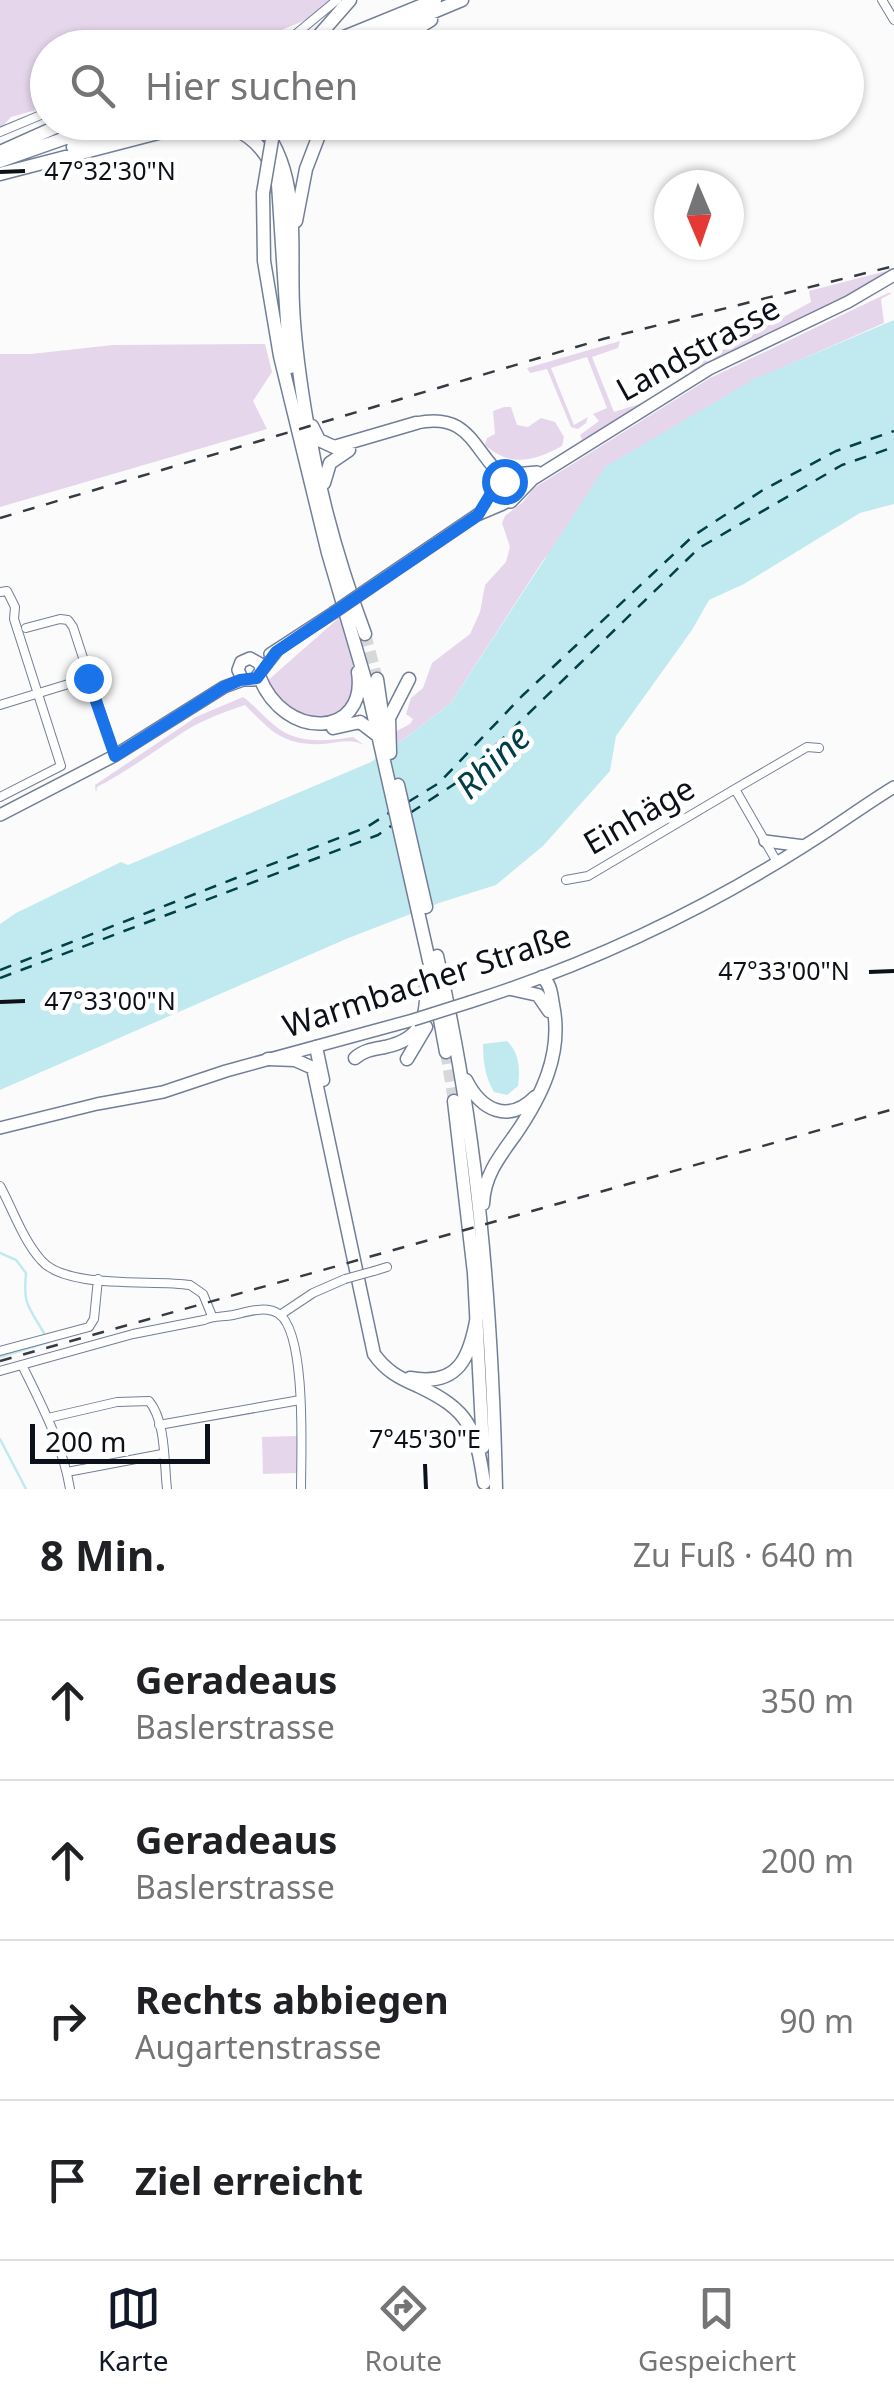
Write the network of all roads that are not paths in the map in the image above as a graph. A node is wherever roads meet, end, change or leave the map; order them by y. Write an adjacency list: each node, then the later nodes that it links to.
1 (337, 0): 8 (street)
2 (350, 0): 9 (highway)
3 (434, 0): 10 (highway)
4 (462, 0): 11 (highway)
5 (470, 0): 12 (highway)
6 (882, 0): 7 (street)
7 (894, 20)
8 (301, 30)
9 (324, 30)
10 (361, 30)
11 (390, 30)
12 (418, 30)
13 (30, 120): 14 (street)
14 (0, 132)
15 (30, 139): 23 (highway)
16 (58, 140): 24 (highway)
17 (93, 140): 25 (highway)
18 (130, 140): 25 (highway)
19 (254, 140): 29 (highway)
20 (271, 140): 26 (highway)
21 (271, 140): 29 (highway, bridge)
22 (317, 140): 26 (highway)
23 (0, 152)
24 (0, 160)
25 (0, 173)
26 (292, 248): 28 (highway)
27 (891, 278): 32 (main road, Landstrasse)
28 (304, 400): 30 (highway); 34 (highway)
29 (297, 424): 39 (highway)
30 (417, 426): 31 (main road); 34 (highway); 35 (main road)
31 (493, 467): 32 (main road); 33 (main road)
32 (546, 470): 33 (main road, Landstrasse)
33 (511, 486): 35 (main road); 36 (main road)
34 (324, 490): 41 (highway)
35 (494, 490): 36 (main road); 37 (main road)
36 (503, 504): 37 (main road)
37 (484, 510): 39 (main road, bridge)
38 (0, 592): 46 (street)
39 (340, 614): 42 (main road); 42 (highway); 48 (highway)
40 (26, 628): 43 (street)
41 (365, 634)
42 (251, 673): 48 (highway); 50 (main road)
43 (88, 678): 46 (street); 50 (street)
44 (377, 679): 48 (highway)
45 (409, 679): 48 (highway)
46 (39, 692): 47 (street); 53 (street)
47 (0, 705)
48 (384, 733): 55 (highway); 55 (highway)
49 (819, 748): 52 (street, Einhäge)
50 (115, 756): 54 (main road)
51 (894, 787): 57 (main road, Warmbacher Straße)
52 (735, 789): 56 (street, Einhäge); 59 (street, Einhäge)
53 (0, 798)
54 (0, 814)
55 (402, 826): 60 (highway)
56 (765, 840): 57 (main road); 58 (street, Einhäge)
57 (804, 846): 58 (main road, Warmbacher Straße)
58 (777, 862): 63 (main road, Warmbacher Straße)
59 (566, 880)
60 (424, 922): 61 (highway); 74 (highway)
61 (425, 941): 62 (highway); 70 (highway)
62 (430, 965): 65 (highway); 71 (highway)
63 (542, 978): 64 (main road, Warmbacher Straße); 66 (highway); 78 (highway)
64 (511, 989): 66 (highway); 68 (main road, Warmbacher Straße, bridge)
65 (435, 992): 67 (highway); 69 (highway)
66 (544, 1000): 74 (highway)
67 (435, 1017)
68 (316, 1048): 72 (main road, Warmbacher Straße); 73 (highway); 83 (highway)
69 (446, 1052)
70 (354, 1058)
71 (407, 1058)
72 (268, 1060): 73 (highway); 76 (main road, Warmbacher Straße)
73 (312, 1068): 92 (highway)
74 (459, 1068): 78 (highway)
75 (454, 1101): 78 (highway)
76 (0, 1128)
77 (0, 1186): 80 (street)
78 (470, 1216): 83 (highway); 92 (highway)
79 (387, 1268): 81 (street, bridge)
80 (98, 1279): 82 (street); 84 (street)
81 (280, 1315): 82 (street); 87 (street)
82 (212, 1316): 85 (street)
83 (477, 1316): 92 (highway)
84 (0, 1350)
85 (22, 1365): 86 (street); 88 (street)
86 (0, 1371)
87 (300, 1400): 89 (street); 95 (street)
88 (48, 1418): 89 (street); 91 (street)
89 (159, 1425): 90 (street)
90 (162, 1454): 91 (street); 94 (street)
91 (67, 1472): 93 (street)
92 (488, 1487)
93 (70, 1489)
94 (167, 1489)
95 (301, 1489)

